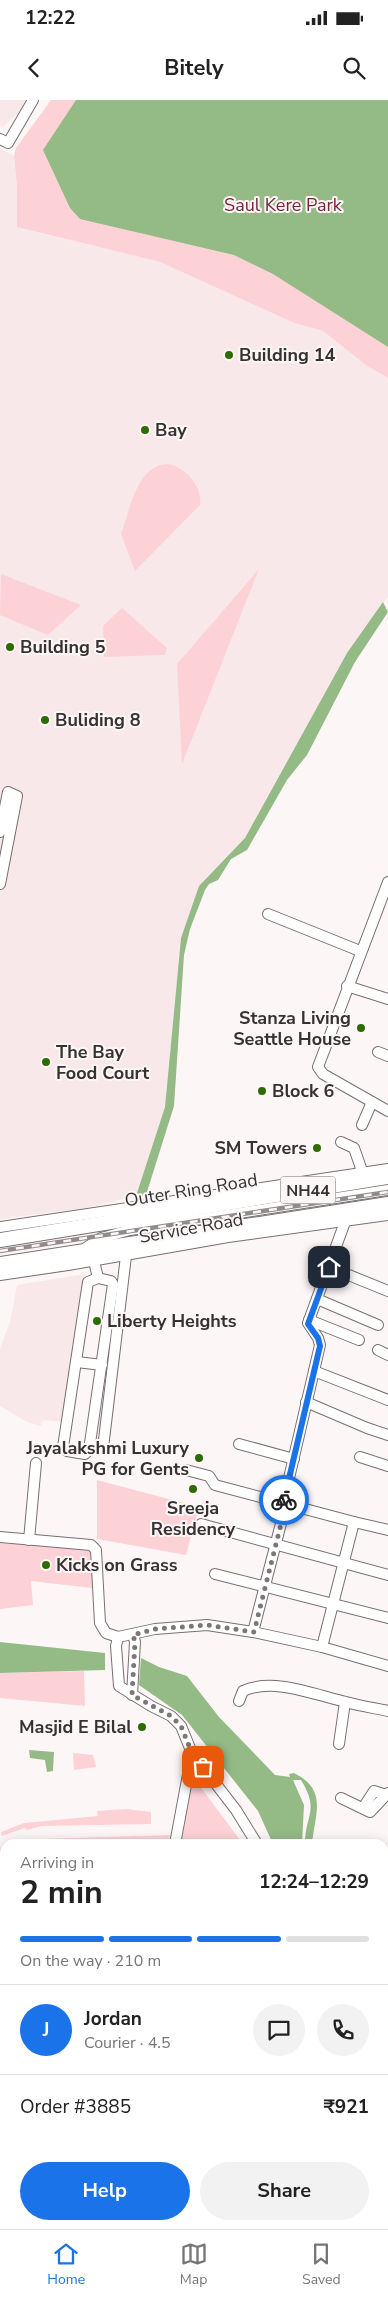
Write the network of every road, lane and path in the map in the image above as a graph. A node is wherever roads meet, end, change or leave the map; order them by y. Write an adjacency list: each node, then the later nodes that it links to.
1 (34, 100): 2 (street)
2 (4, 141)
3 (13, 794): 4 (street)
4 (10, 812): 5 (street); 6 (street)
5 (0, 832)
6 (5, 838): 8 (street)
7 (388, 882): 10 (street)
8 (0, 884)
9 (268, 914): 10 (street)
10 (360, 951): 11 (street)
11 (347, 986): 12 (street); 13 (street)
12 (388, 999)
13 (372, 1102): 14 (street); 15 (street)
14 (387, 1107)
15 (362, 1125)
16 (341, 1142): 18 (street)
17 (388, 1169): 18 (street)
18 (362, 1171): 25 (street)
19 (388, 1177): 25 (highway, Outer Ring Road / NH44)
20 (388, 1190): 27 (street)
21 (388, 1204): 27 (highway, NH44)
22 (388, 1215): 23 (street, Service Road)
23 (345, 1222): 28 (street, Service Road); 31 (street)
24 (0, 1227): 25 (street)
25 (26, 1230): 26 (highway, Outer Ring Road / NH44)
26 (0, 1240)
27 (81, 1251): 30 (highway, NH44)
28 (126, 1256): 29 (street, Service Road); 46 (street)
29 (94, 1261): 32 (street, Service Road); 33 (street)
30 (0, 1264)
31 (329, 1267): 34 (street); 35 (street)
32 (0, 1275)
33 (98, 1278): 39 (street); 40 (street)
34 (388, 1291)
35 (317, 1299): 36 (street); 37 (street)
36 (309, 1320): 38 (street); 41 (street)
37 (378, 1325)
38 (359, 1340)
39 (77, 1362): 40 (street); 40 (street)
40 (102, 1365)
41 (314, 1371): 42 (street); 43 (street)
42 (388, 1400)
43 (306, 1402): 44 (street); 48 (street)
44 (388, 1435)
45 (240, 1444): 48 (street)
46 (103, 1448)
47 (360, 1457): 50 (street)
48 (294, 1459): 52 (street)
49 (36, 1463): 57 (street)
50 (388, 1466)
51 (186, 1470): 52 (street)
52 (284, 1504): 53 (street); 58 (street)
53 (354, 1522): 55 (street); 59 (street)
54 (201, 1524): 58 (street)
55 (388, 1530)
56 (0, 1537): 57 (street)
57 (29, 1540): 67 (street)
58 (275, 1544): 59 (street); 62 (street)
59 (343, 1563): 61 (street); 63 (street)
60 (215, 1574): 62 (street)
61 (388, 1575)
62 (266, 1587): 63 (street); 65 (street)
63 (334, 1604): 64 (street); 68 (street)
64 (388, 1618)
65 (254, 1632): 66 (street); 68 (street)
66 (134, 1638): 67 (street); 70 (street)
67 (117, 1641): 70 (street)
68 (322, 1647): 69 (street)
69 (388, 1666)
70 (132, 1695): 75 (street)
71 (239, 1702): 72 (street)
72 (345, 1702): 73 (street); 74 (street)
73 (388, 1711)
74 (339, 1744)
75 (192, 1753): 78 (street); 79 (street)
76 (387, 1794): 77 (street)
77 (341, 1798)
78 (176, 1839)
79 (253, 1839)

